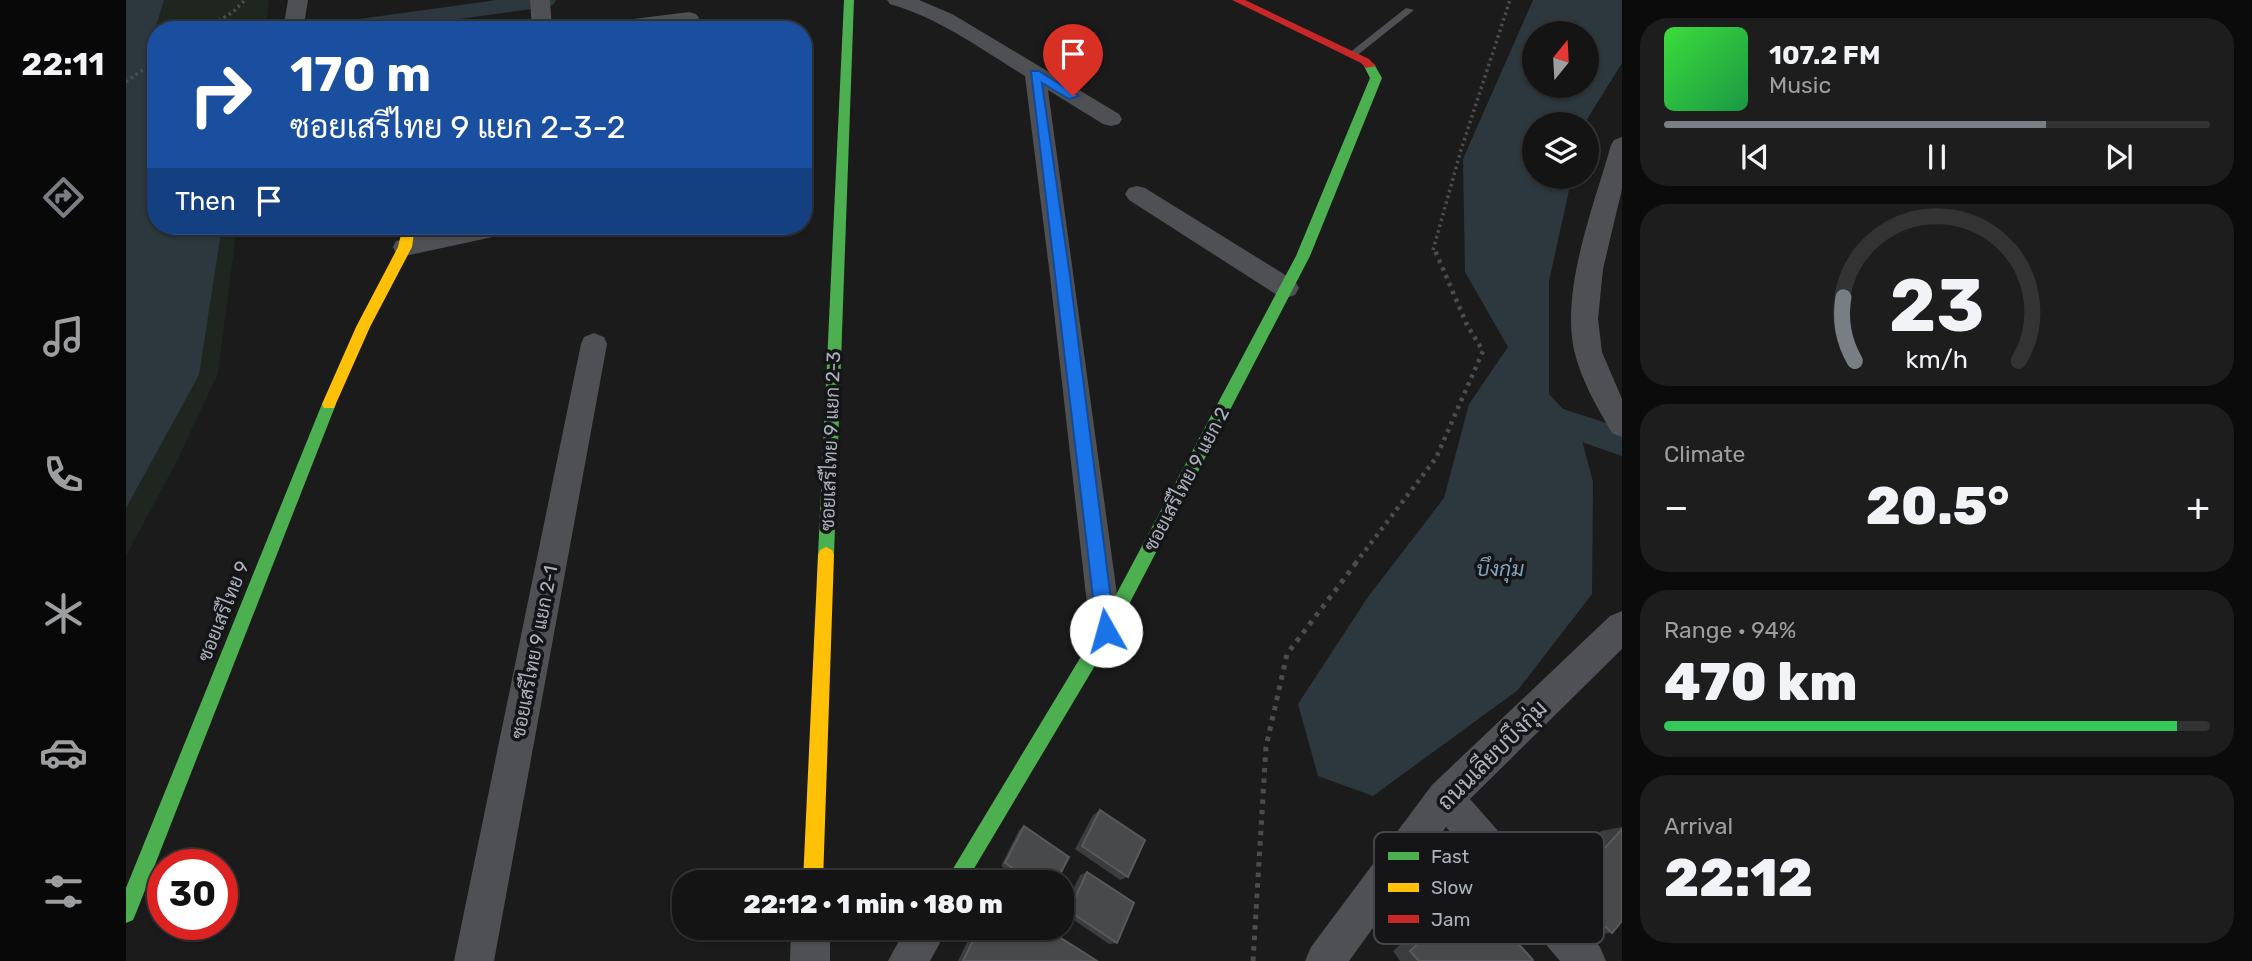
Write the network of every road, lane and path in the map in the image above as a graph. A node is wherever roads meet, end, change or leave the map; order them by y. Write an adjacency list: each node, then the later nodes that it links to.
1 (245, 0): 10 (path)
2 (298, 0): 11 (street)
3 (849, 0): 31 (street, ซอยเสรีไทย 9 แยก 2-3)
4 (897, 0): 16 (street)
5 (1237, 0): 14 (street)
6 (1510, 0): 41 (path)
7 (540, 3): 12 (street)
8 (1409, 10): 14 (lane)
9 (690, 18): 13 (street)
10 (218, 21)
11 (295, 21)
12 (541, 21)
13 (666, 21)
14 (1358, 58): 23 (street, ซอยเสรีไทย 9 แยก 2)
15 (147, 67): 17 (path)
16 (1035, 73): 18 (street); 27 (street)
17 (126, 82)
18 (1111, 120)
19 (1622, 145): 22 (street)
20 (1137, 194): 23 (street)
21 (407, 236): 34 (street, ซอยเสรีไทย 9)
22 (1611, 237): 25 (street)
23 (1286, 288): 27 (street, ซอยเสรีไทย 9 แยก 2)
24 (594, 344): 38 (street, ซอยเสรีไทย 9 แยก 2-1)
25 (1619, 420)
26 (1622, 627): 28 (street, ถนนเลียบบึงกุ่ม)
27 (1106, 631): 32 (street, ซอยเสรีไทย 9 แยก 2)
28 (1445, 798): 29 (street, ถนนเลียบบึงกุ่ม); 30 (street)
29 (1420, 832)
30 (1474, 832)
31 (813, 870)
32 (962, 870)
33 (1374, 894): 42 (street, ถนนเลียบบึงกุ่ม)
34 (126, 912)
35 (811, 940): 39 (street)
36 (921, 940): 40 (street)
37 (1571, 944): 43 (street)
38 (474, 961)
39 (810, 961)
40 (908, 961)
41 (1253, 961)
42 (1325, 961)
43 (1586, 961)

